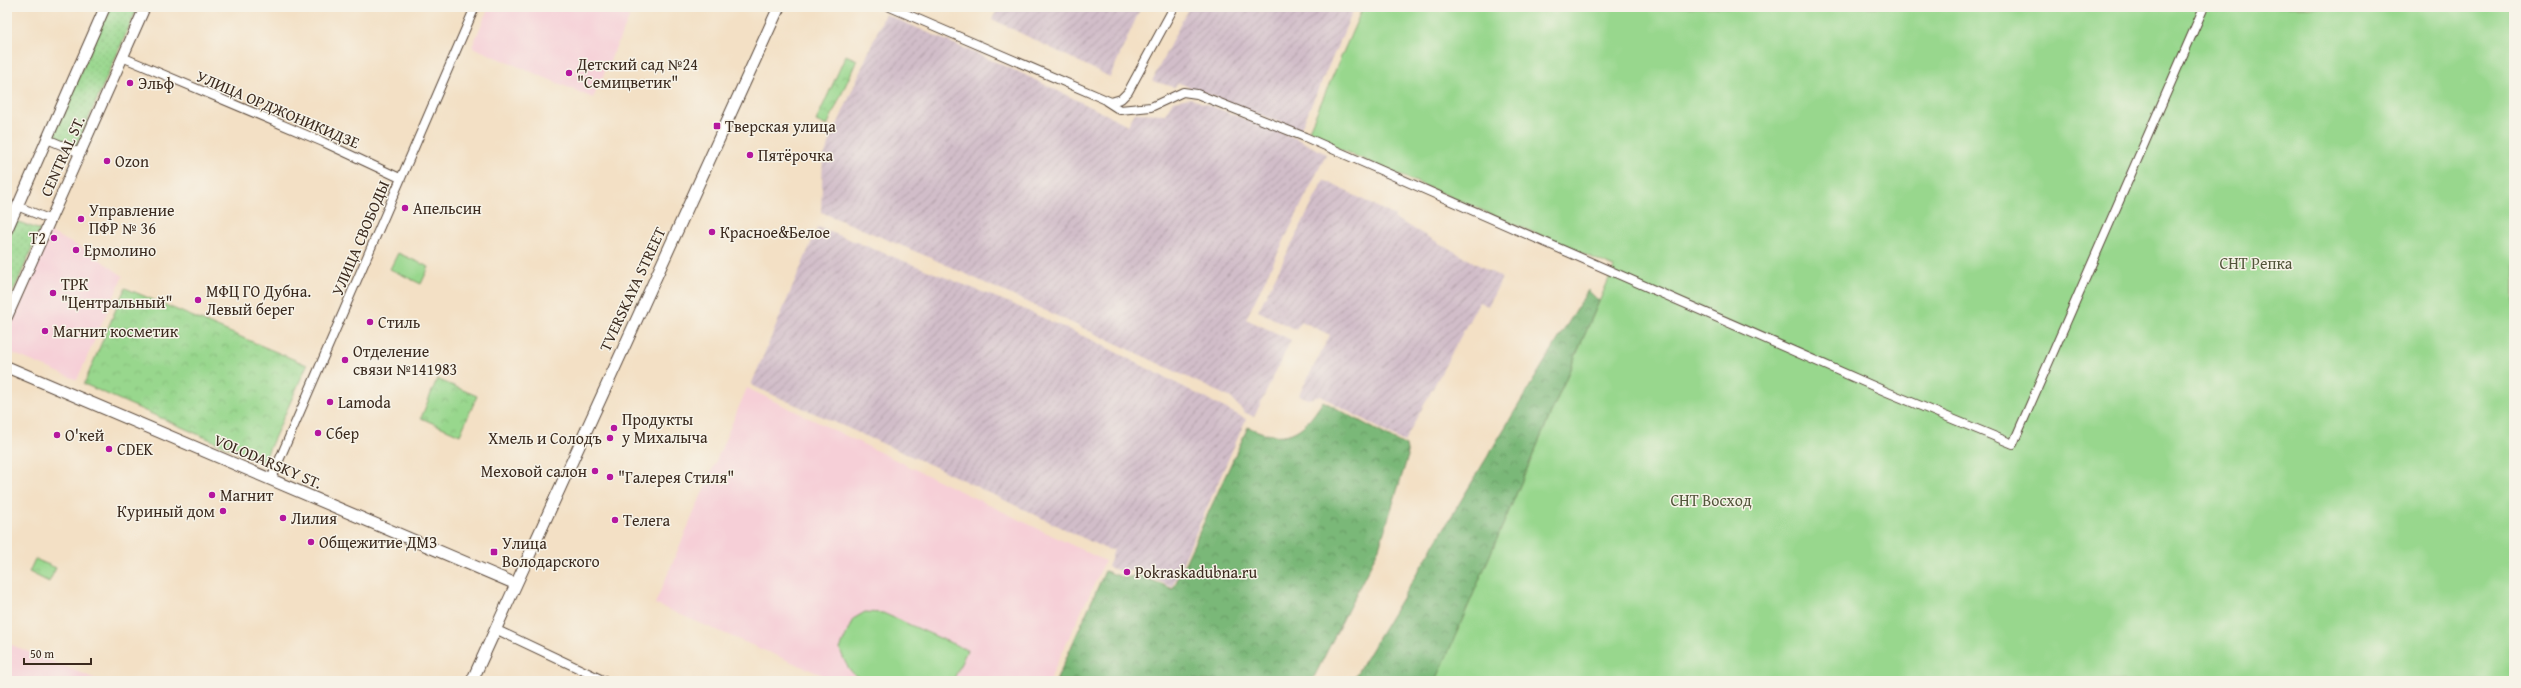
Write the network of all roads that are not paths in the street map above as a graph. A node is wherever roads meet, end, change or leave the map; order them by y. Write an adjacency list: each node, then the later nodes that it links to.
1 (104, 7): 10 (street, CENTRAL ST.)
2 (145, 7): 8 (street, CENTRAL ST.)
3 (475, 7): 12 (street, УЛИЦА СВОБОДЫ)
4 (778, 7): 19 (main road, TVERSKAYA STREET)
5 (890, 7): 9 (street)
6 (2204, 7): 9 (street)
7 (1173, 9): 9 (street)
8 (122, 57): 11 (street, CENTRAL ST.); 12 (street, УЛИЦА ОРДЖОНИКИДЗЕ)
9 (1106, 102)
10 (47, 138): 11 (street); 13 (street, CENTRAL ST.)
11 (80, 153): 14 (street, CENTRAL ST.)
12 (400, 178): 18 (street, УЛИЦА СВОБОДЫ)
13 (17, 206): 14 (street); 15 (street, CENTRAL ST.)
14 (50, 220): 16 (street, CENTRAL ST.)
15 (7, 230)
16 (7, 317)
17 (7, 367): 18 (main road, VOLODARSKY ST.)
18 (271, 479): 19 (main road, VOLODARSKY ST.)
19 (516, 584): 20 (main road, TVERSKAYA STREET)
20 (495, 629): 21 (main road, TVERSKAYA STREET); 22 (street)
21 (472, 681)
22 (606, 681)

